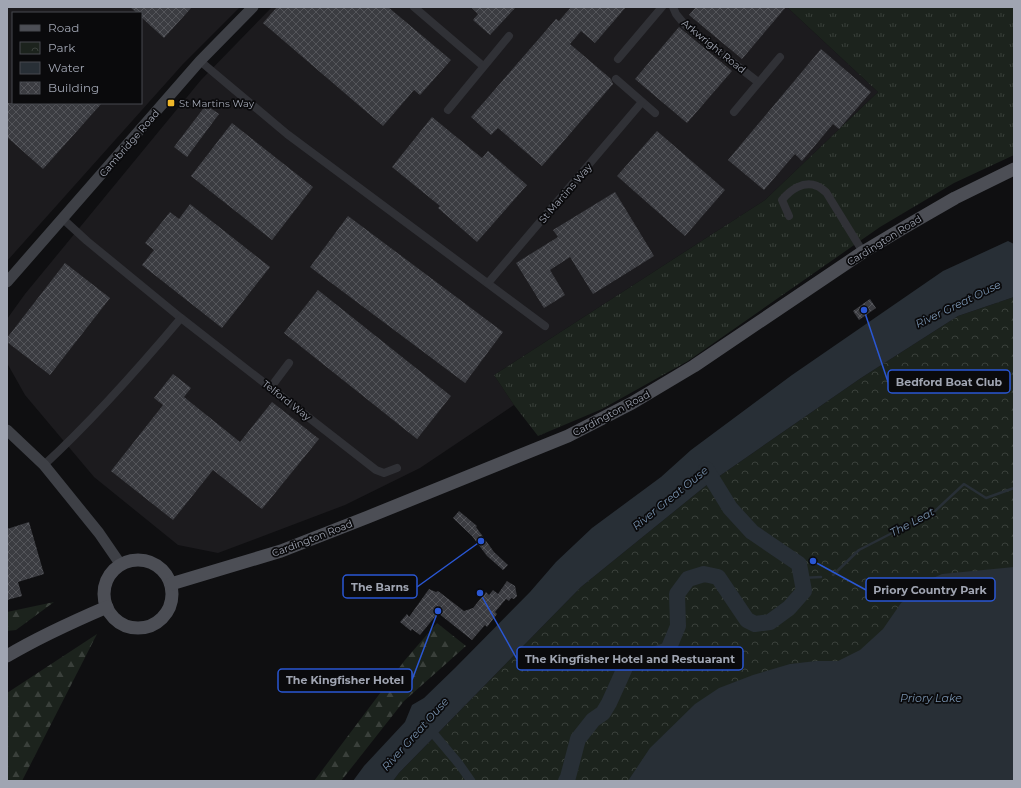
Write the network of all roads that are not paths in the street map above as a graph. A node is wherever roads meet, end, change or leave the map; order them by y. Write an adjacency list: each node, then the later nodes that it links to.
1 (253, 7): 8 (street, Cambridge Road)
2 (414, 7): 9 (street)
3 (662, 7): 7 (street)
4 (673, 7): 11 (street, Arkwright Road)
5 (509, 36): 9 (street)
6 (780, 56): 11 (street)
7 (618, 59)
8 (200, 61): 18 (street, Cambridge Road); 21 (street)
9 (483, 66): 13 (street)
10 (616, 79): 12 (street)
11 (758, 82): 15 (street)
12 (642, 102): 14 (street); 21 (street, St Martins Way)
13 (448, 110)
14 (655, 112)
15 (734, 112)
16 (1014, 169): 19 (main road, Cardington Road)
17 (790, 216): 19 (street)
18 (63, 219): 20 (street, Cambridge Road); 22 (street, Telford Way)
19 (863, 252): 30 (main road, Cardington Road)
20 (7, 282)
21 (488, 283): 23 (street)
22 (181, 318): 25 (street, Telford Way); 27 (street)
23 (545, 326)
24 (289, 363): 25 (street)
25 (271, 387): 28 (street, Telford Way)
26 (7, 430): 27 (street)
27 (44, 465): 29 (street)
28 (397, 468)
29 (122, 565): 30 (main road); 31 (main road)
30 (171, 584): 31 (main road)
31 (107, 607): 32 (main road)
32 (7, 656)

